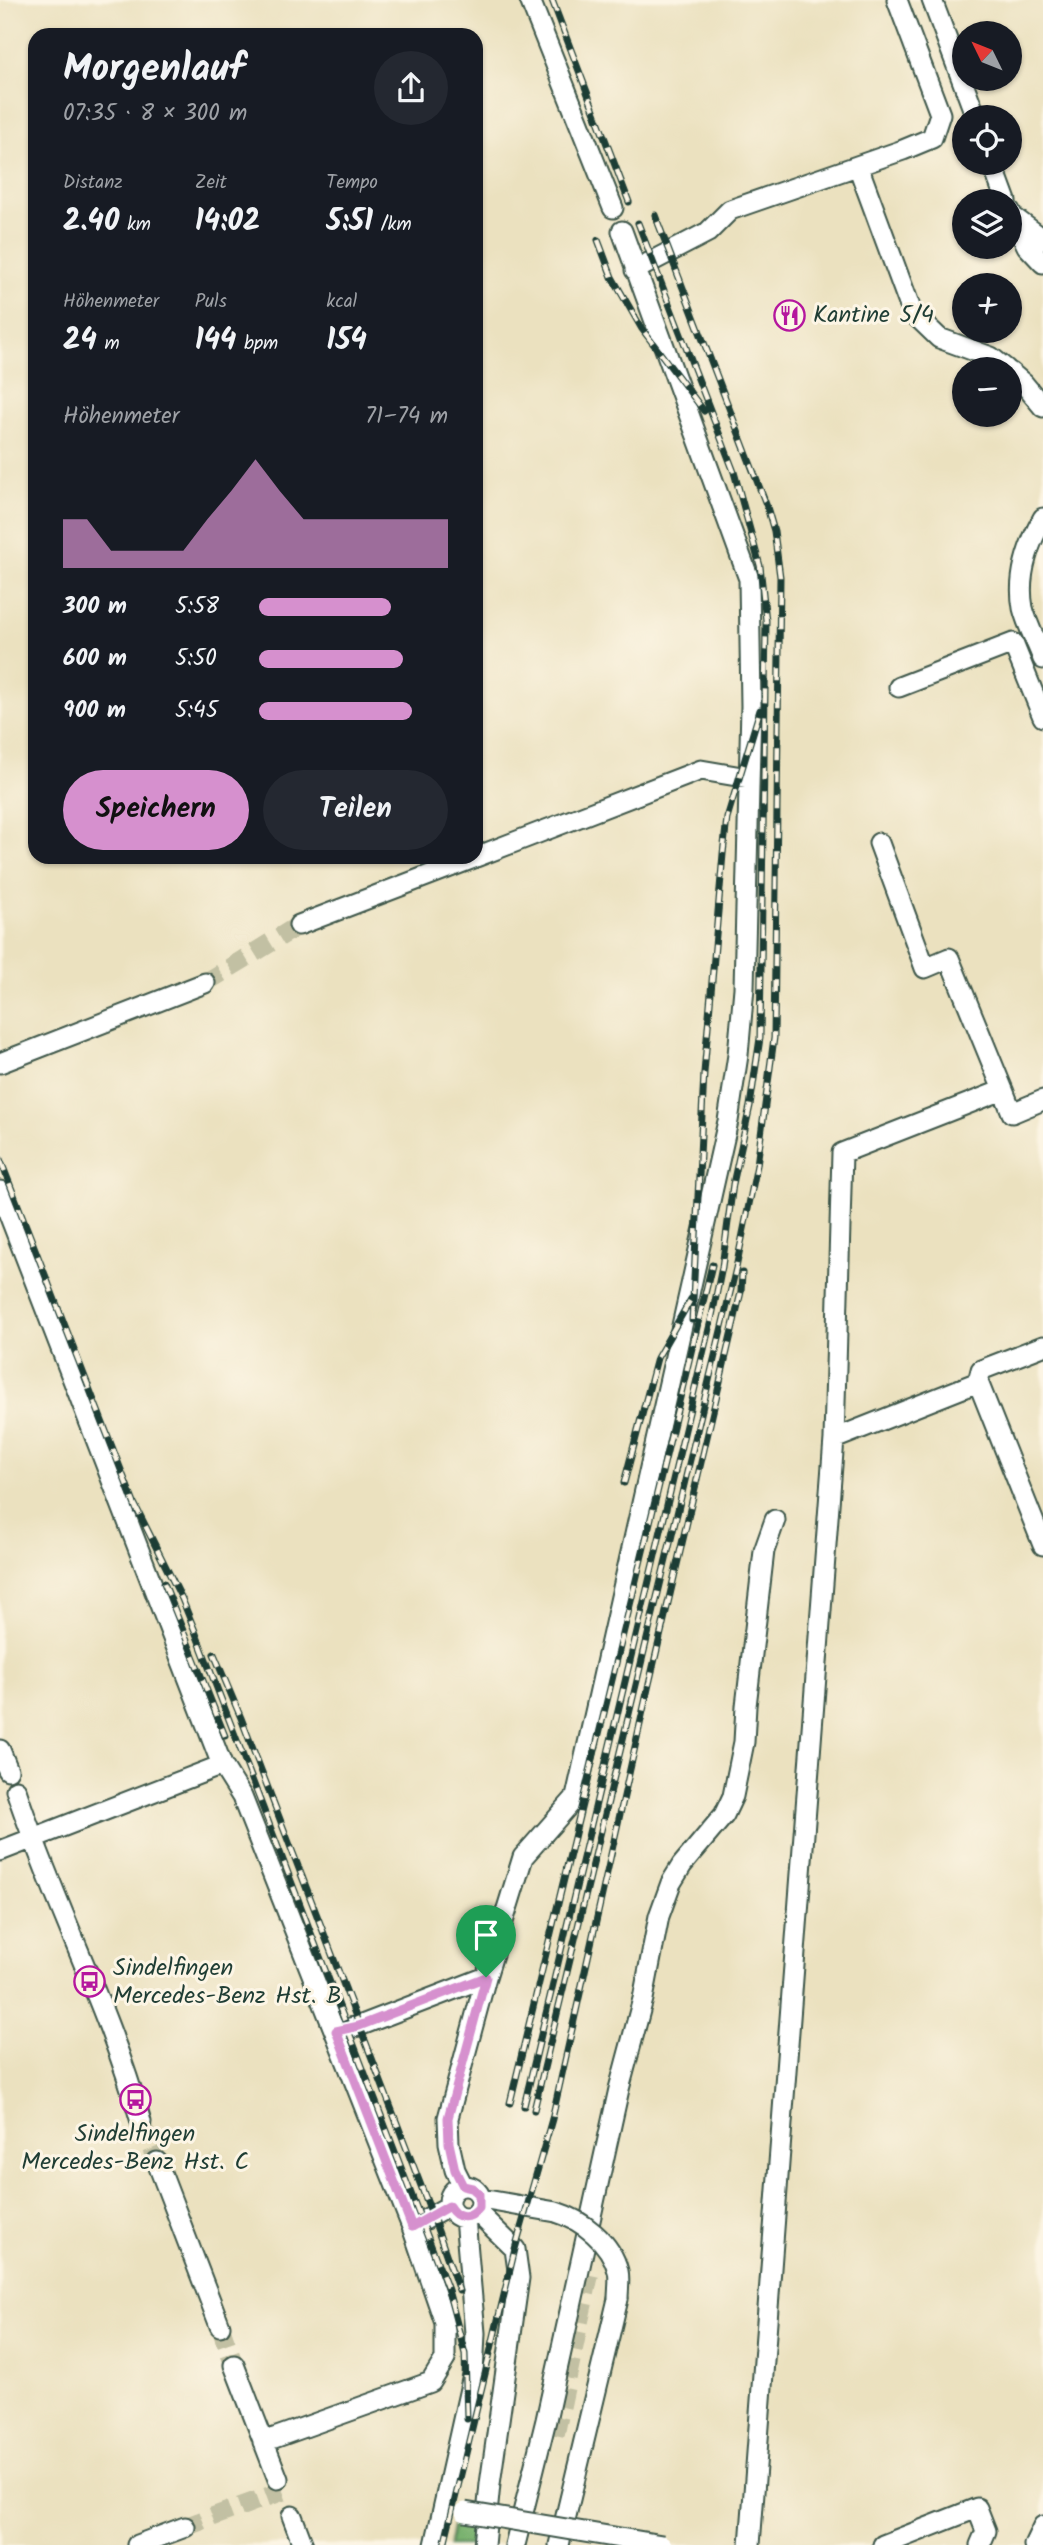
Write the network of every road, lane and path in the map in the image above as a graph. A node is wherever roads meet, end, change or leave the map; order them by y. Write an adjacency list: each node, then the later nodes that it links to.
1 (530, 0): 6 (street)
2 (897, 0): 5 (street)
3 (932, 0): 4 (street)
4 (971, 105)
5 (859, 166): 12 (street); 13 (street)
6 (613, 208)
7 (1022, 218): 10 (street)
8 (622, 231): 12 (street)
9 (1022, 235): 11 (street)
10 (1043, 239)
11 (1043, 263)
12 (635, 270): 20 (street)
13 (991, 357)
14 (1022, 382): 15 (street)
15 (1043, 407)
16 (1043, 518): 17 (street)
17 (1043, 659)
18 (899, 687): 19 (street)
19 (1043, 717)
20 (748, 778): 22 (street); 41 (street)
21 (879, 843): 27 (street)
22 (483, 854)
23 (457, 864): 24 (street)
24 (299, 925)
25 (205, 983): 26 (street)
26 (0, 1063)
27 (1003, 1090): 28 (street); 32 (street)
28 (1043, 1100)
29 (0, 1191): 36 (street)
30 (1043, 1346): 31 (street)
31 (978, 1382): 32 (street); 34 (street)
32 (834, 1439): 64 (street)
33 (775, 1520): 52 (street)
34 (1043, 1545)
35 (0, 1750): 37 (street)
36 (222, 1765): 39 (street); 42 (street)
37 (8, 1770)
38 (16, 1790): 39 (street)
39 (32, 1838): 40 (street); 43 (street)
40 (0, 1851)
41 (486, 1977): 42 (street); 45 (street)
42 (336, 2031): 46 (street)
43 (141, 2122)
44 (157, 2162): 47 (street)
45 (468, 2209): 46 (street); 53 (street); 60 (street); 62 (street, bridge)
46 (412, 2227): 50 (street)
47 (220, 2326)
48 (234, 2365): 50 (street)
49 (555, 2435): 52 (street)
50 (263, 2442): 51 (street)
51 (278, 2479)
52 (527, 2499): 61 (street)
53 (443, 2507): 59 (street); 63 (street, bridge)
54 (292, 2516): 58 (street)
55 (1043, 2526): 67 (street)
56 (185, 2527): 57 (street)
57 (137, 2545)
58 (303, 2545)
59 (435, 2545)
60 (484, 2545)
61 (515, 2545)
62 (559, 2545)
63 (662, 2545)
64 (750, 2545)
65 (883, 2545): 66 (street)
66 (980, 2545)
67 (1034, 2545)

